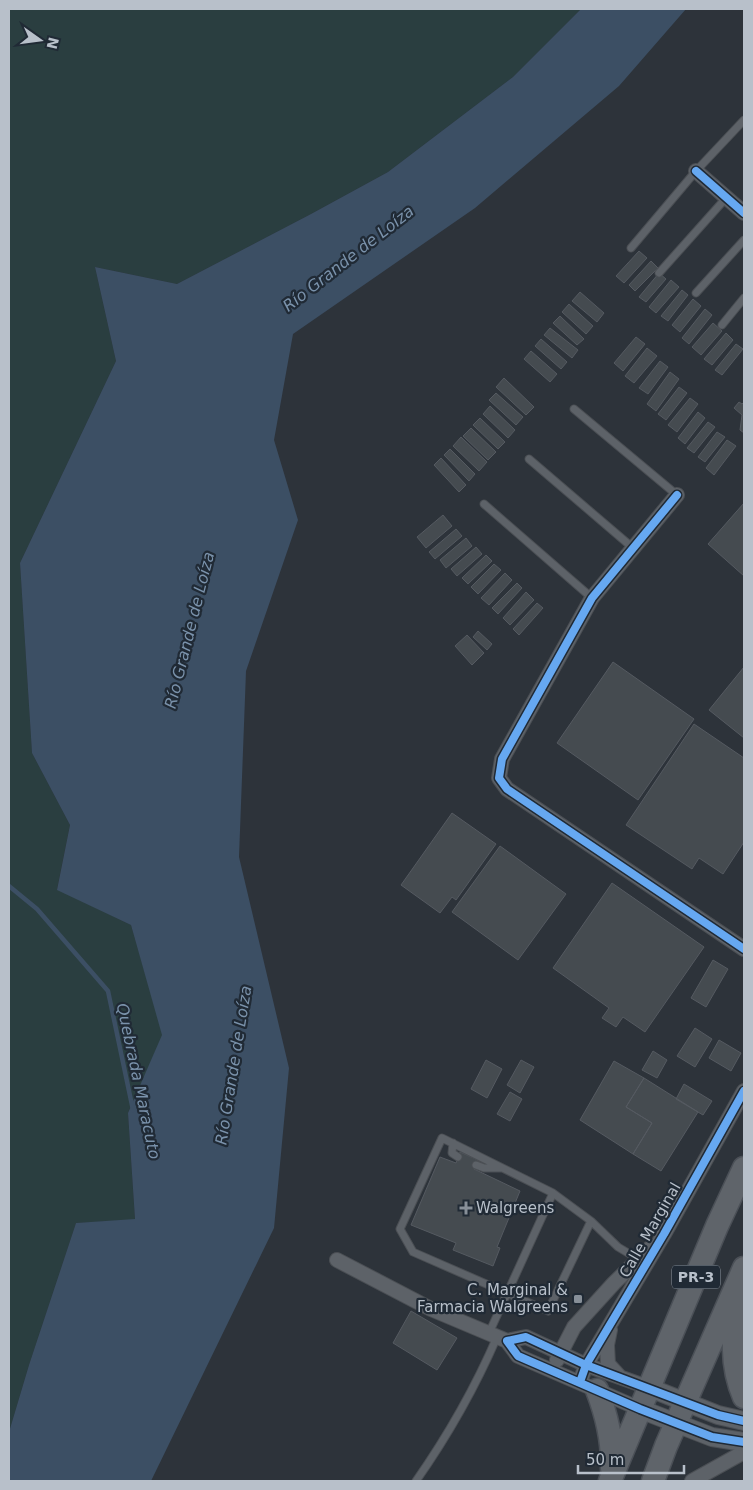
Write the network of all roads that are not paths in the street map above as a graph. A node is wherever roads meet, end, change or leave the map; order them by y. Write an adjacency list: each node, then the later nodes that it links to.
1 (744, 120): 2 (lane)
2 (696, 171): 3 (street); 6 (lane)
3 (726, 198): 4 (street); 7 (lane)
4 (744, 213)
5 (744, 240): 8 (lane)
6 (631, 248)
7 (660, 273)
8 (696, 293)
9 (744, 298): 10 (lane)
10 (722, 325)
11 (574, 409): 13 (lane)
12 (529, 459): 15 (lane)
13 (677, 495): 15 (street)
14 (484, 504): 16 (lane)
15 (633, 548): 16 (street)
16 (592, 598): 17 (street)
17 (744, 949)
18 (744, 1091): 26 (street, Calle Marginal)
19 (452, 1143): 20 (lane); 22 (lane); 30 (lane)
20 (458, 1157)
21 (476, 1165): 22 (lane)
22 (503, 1168): 24 (lane)
23 (744, 1168): 38 (main road, PR-3)
24 (553, 1193): 25 (lane); 30 (lane)
25 (591, 1221): 27 (lane); 30 (lane)
26 (664, 1234): 27 (street, Calle Marginal); 31 (street, Calle Marginal)
27 (638, 1259): 33 (street, Calle Marginal)
28 (337, 1260): 32 (street)
29 (743, 1271): 39 (main road); 40 (main road, PR-3)
30 (507, 1294): 32 (lane)
31 (612, 1322): 34 (street, Calle Marginal); 36 (street)
32 (498, 1337): 33 (street); 35 (street); 47 (lane)
33 (561, 1353): 34 (street); 35 (street, Calle Marginal)
34 (586, 1365): 36 (street); 37 (street, Calle Marginal)
35 (552, 1371): 37 (street)
36 (620, 1377): 38 (street)
37 (588, 1386): 41 (street); 46 (main road)
38 (650, 1388): 40 (street); 41 (main road, PR-3)
39 (744, 1397)
40 (686, 1401): 42 (street); 43 (main road, PR-3)
41 (640, 1409): 43 (street); 46 (main road, PR-3)
42 (744, 1421)
43 (676, 1423): 44 (street); 48 (main road, PR-3)
44 (744, 1442)
45 (744, 1452): 49 (street)
46 (611, 1480)
47 (416, 1481)
48 (653, 1481)
49 (692, 1481)

